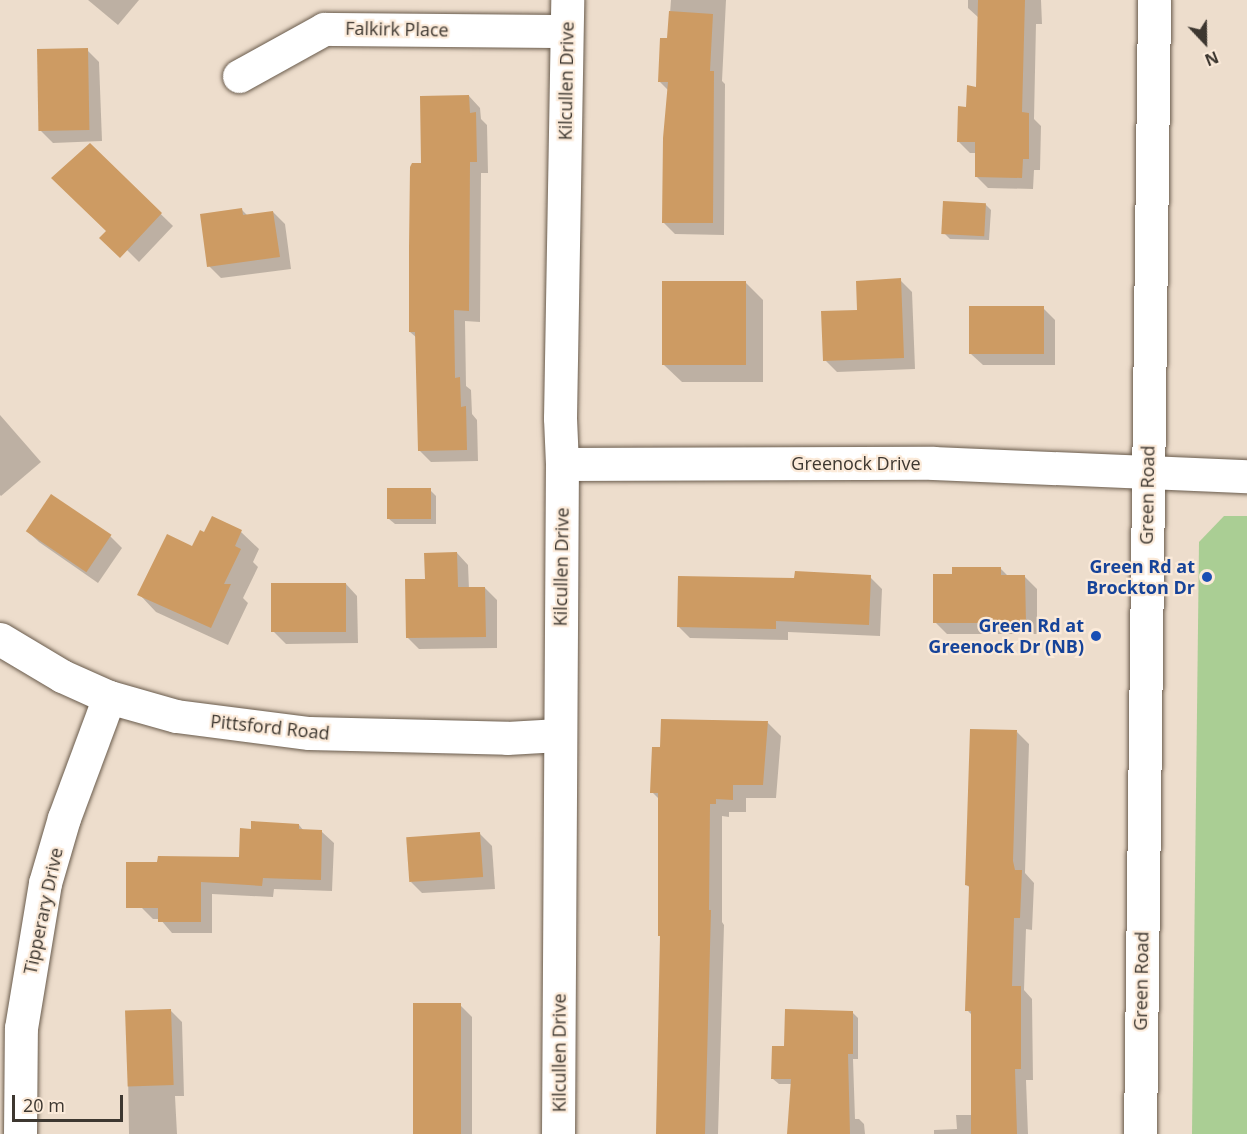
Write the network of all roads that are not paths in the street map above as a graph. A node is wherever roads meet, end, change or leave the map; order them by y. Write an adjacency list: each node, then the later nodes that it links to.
1 (1155, 0): 5 (street, Green Road)
2 (567, 16): 3 (street, Falkirk Place); 4 (street, Kilcullen Drive)
3 (239, 76)
4 (562, 464): 5 (street, Greenock Drive); 9 (street, Kilcullen Drive)
5 (1149, 473): 6 (street, Greenock Drive); 12 (street, Green Road)
6 (1247, 476)
7 (0, 639): 8 (street, Pittsford Road)
8 (110, 697): 9 (street, Pittsford Road); 10 (street, Tipperary Drive)
9 (559, 735): 11 (street, Kilcullen Drive)
10 (20, 1134)
11 (558, 1134)
12 (1140, 1134)

